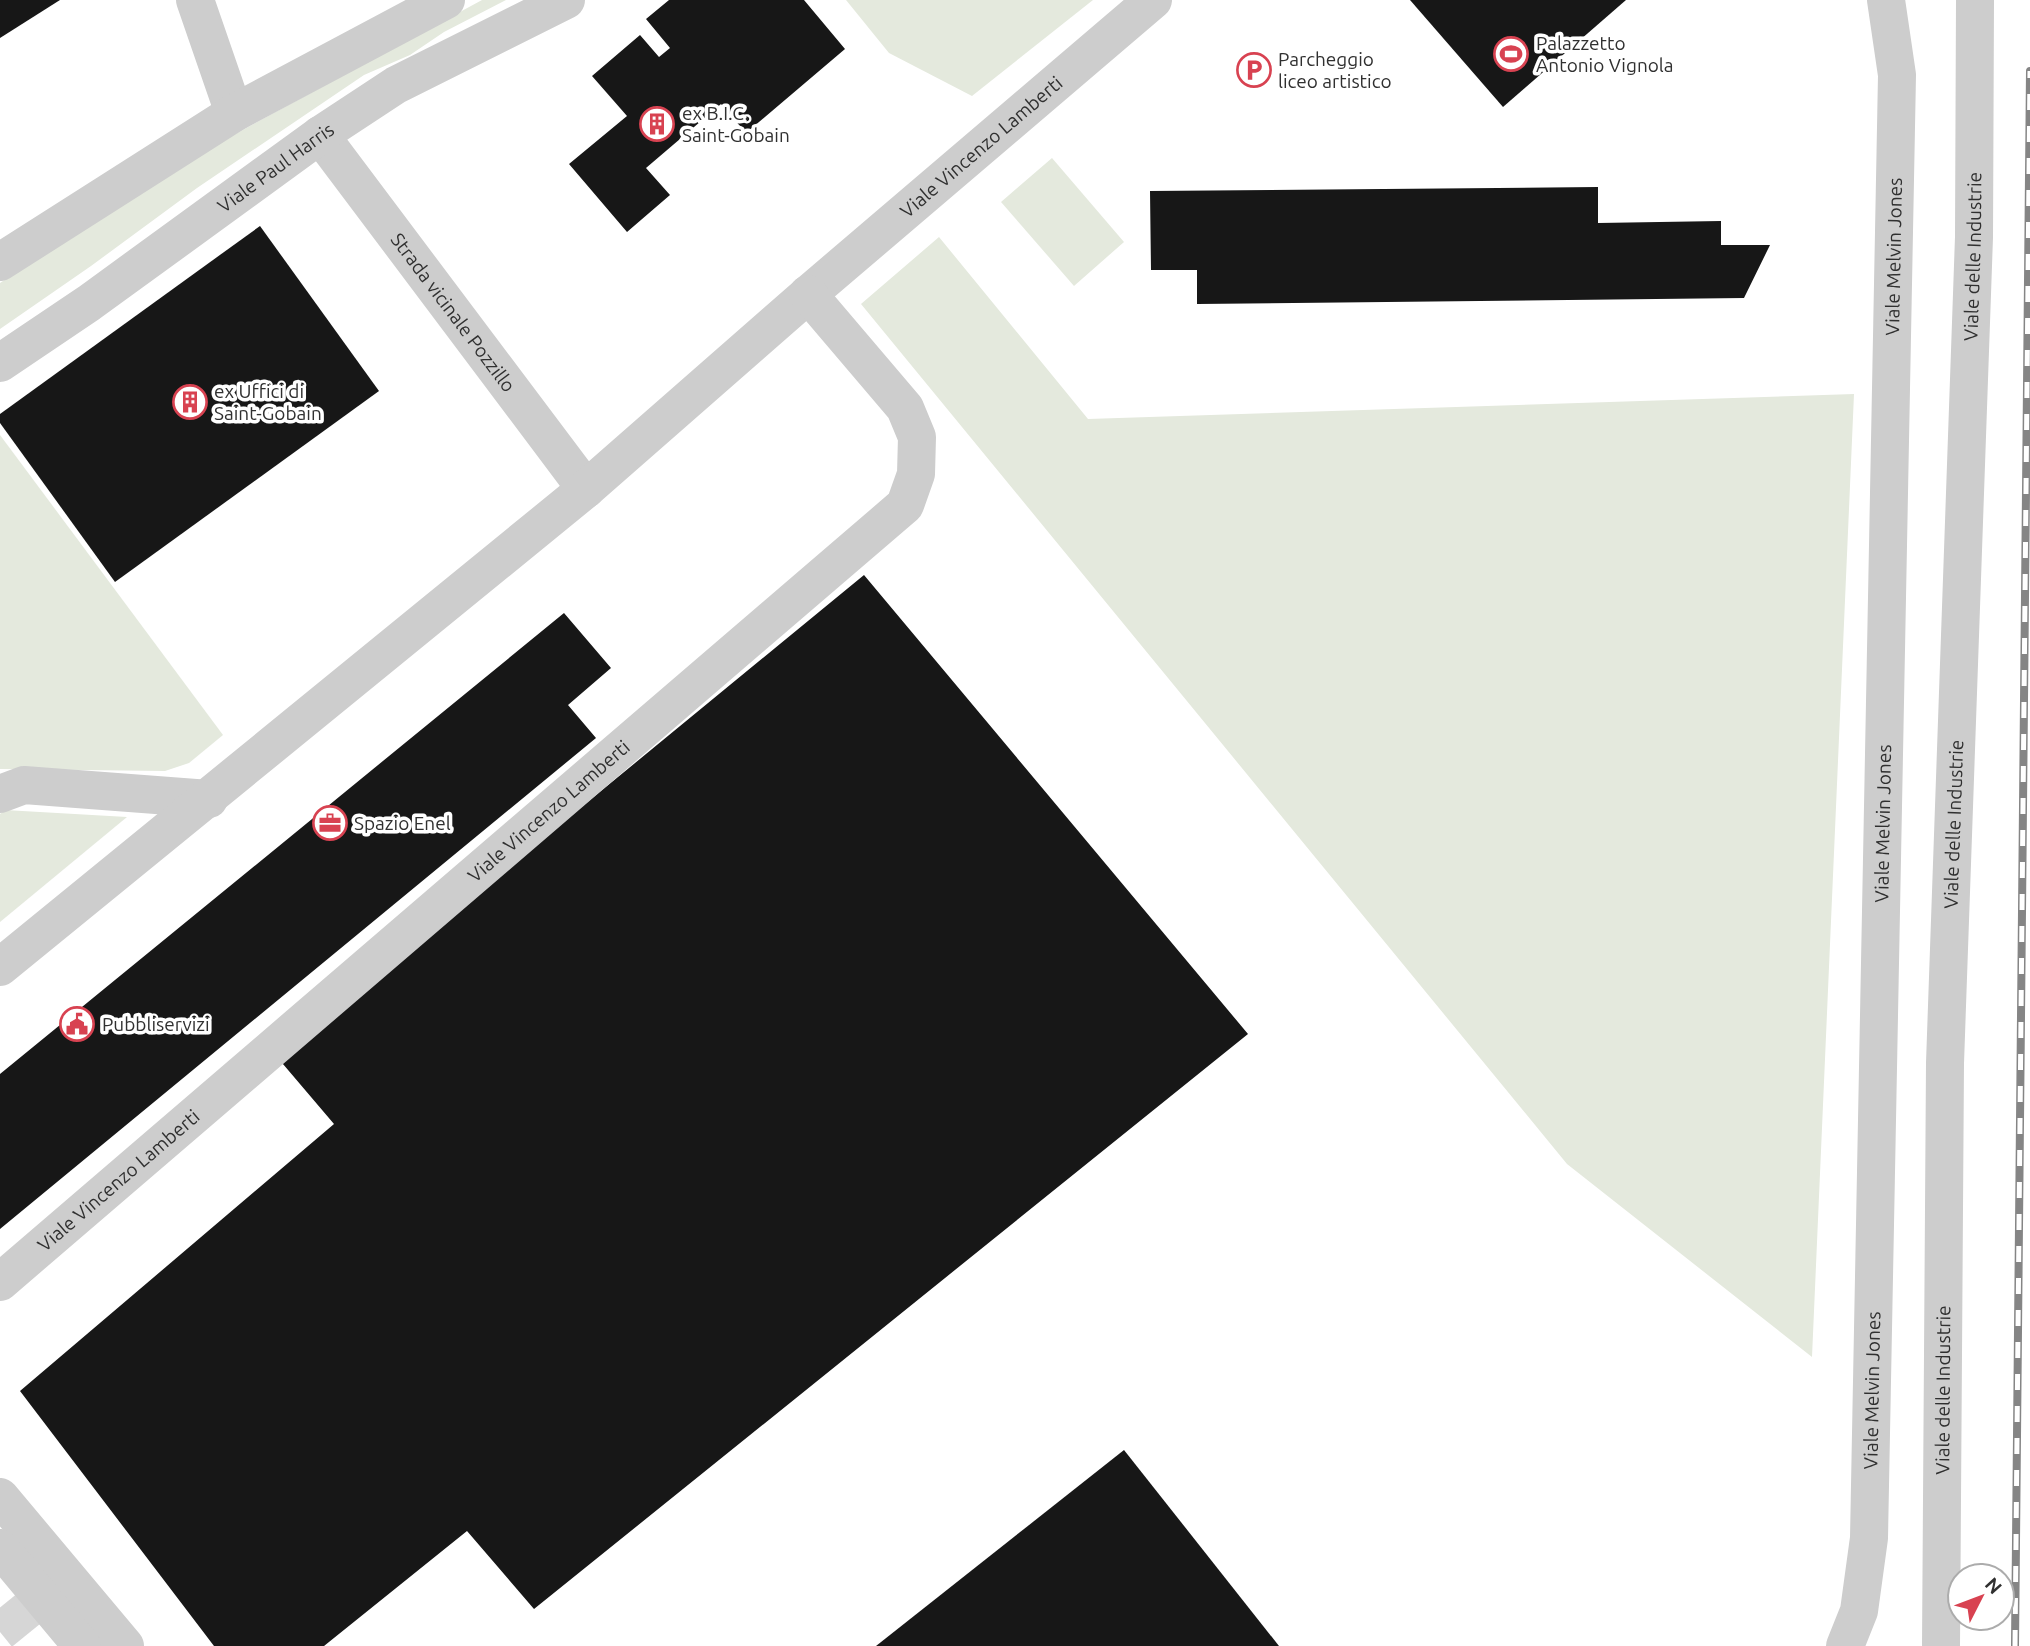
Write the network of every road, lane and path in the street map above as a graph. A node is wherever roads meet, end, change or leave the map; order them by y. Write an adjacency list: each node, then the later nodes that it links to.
1 (195, 0): 7 (street)
2 (446, 0): 7 (street)
3 (566, 0): 8 (street, Viale Paul Harris)
4 (1153, 0): 10 (street, Viale Vincenzo Lamberti)
5 (1886, 0): 21 (street, Viale Melvin Jones)
6 (1975, 0): 22 (street, Viale delle Industrie)
7 (234, 113): 9 (street)
8 (320, 135): 11 (street, Viale Paul Harris); 12 (street, Strada vicinale Pozzillo)
9 (0, 262)
10 (808, 294): 12 (street, Viale Vincenzo Lamberti); 16 (street, Viale Vincenzo Lamberti)
11 (0, 363)
12 (586, 489): 14 (street, Viale Vincenzo Lamberti)
13 (0, 794): 14 (street)
14 (209, 799): 15 (street, Viale Vincenzo Lamberti)
15 (0, 967)
16 (0, 1282)
17 (0, 1497): 20 (street)
18 (0, 1548): 19 (street)
19 (82, 1646)
20 (125, 1646)
21 (1845, 1646)
22 (1941, 1646)

